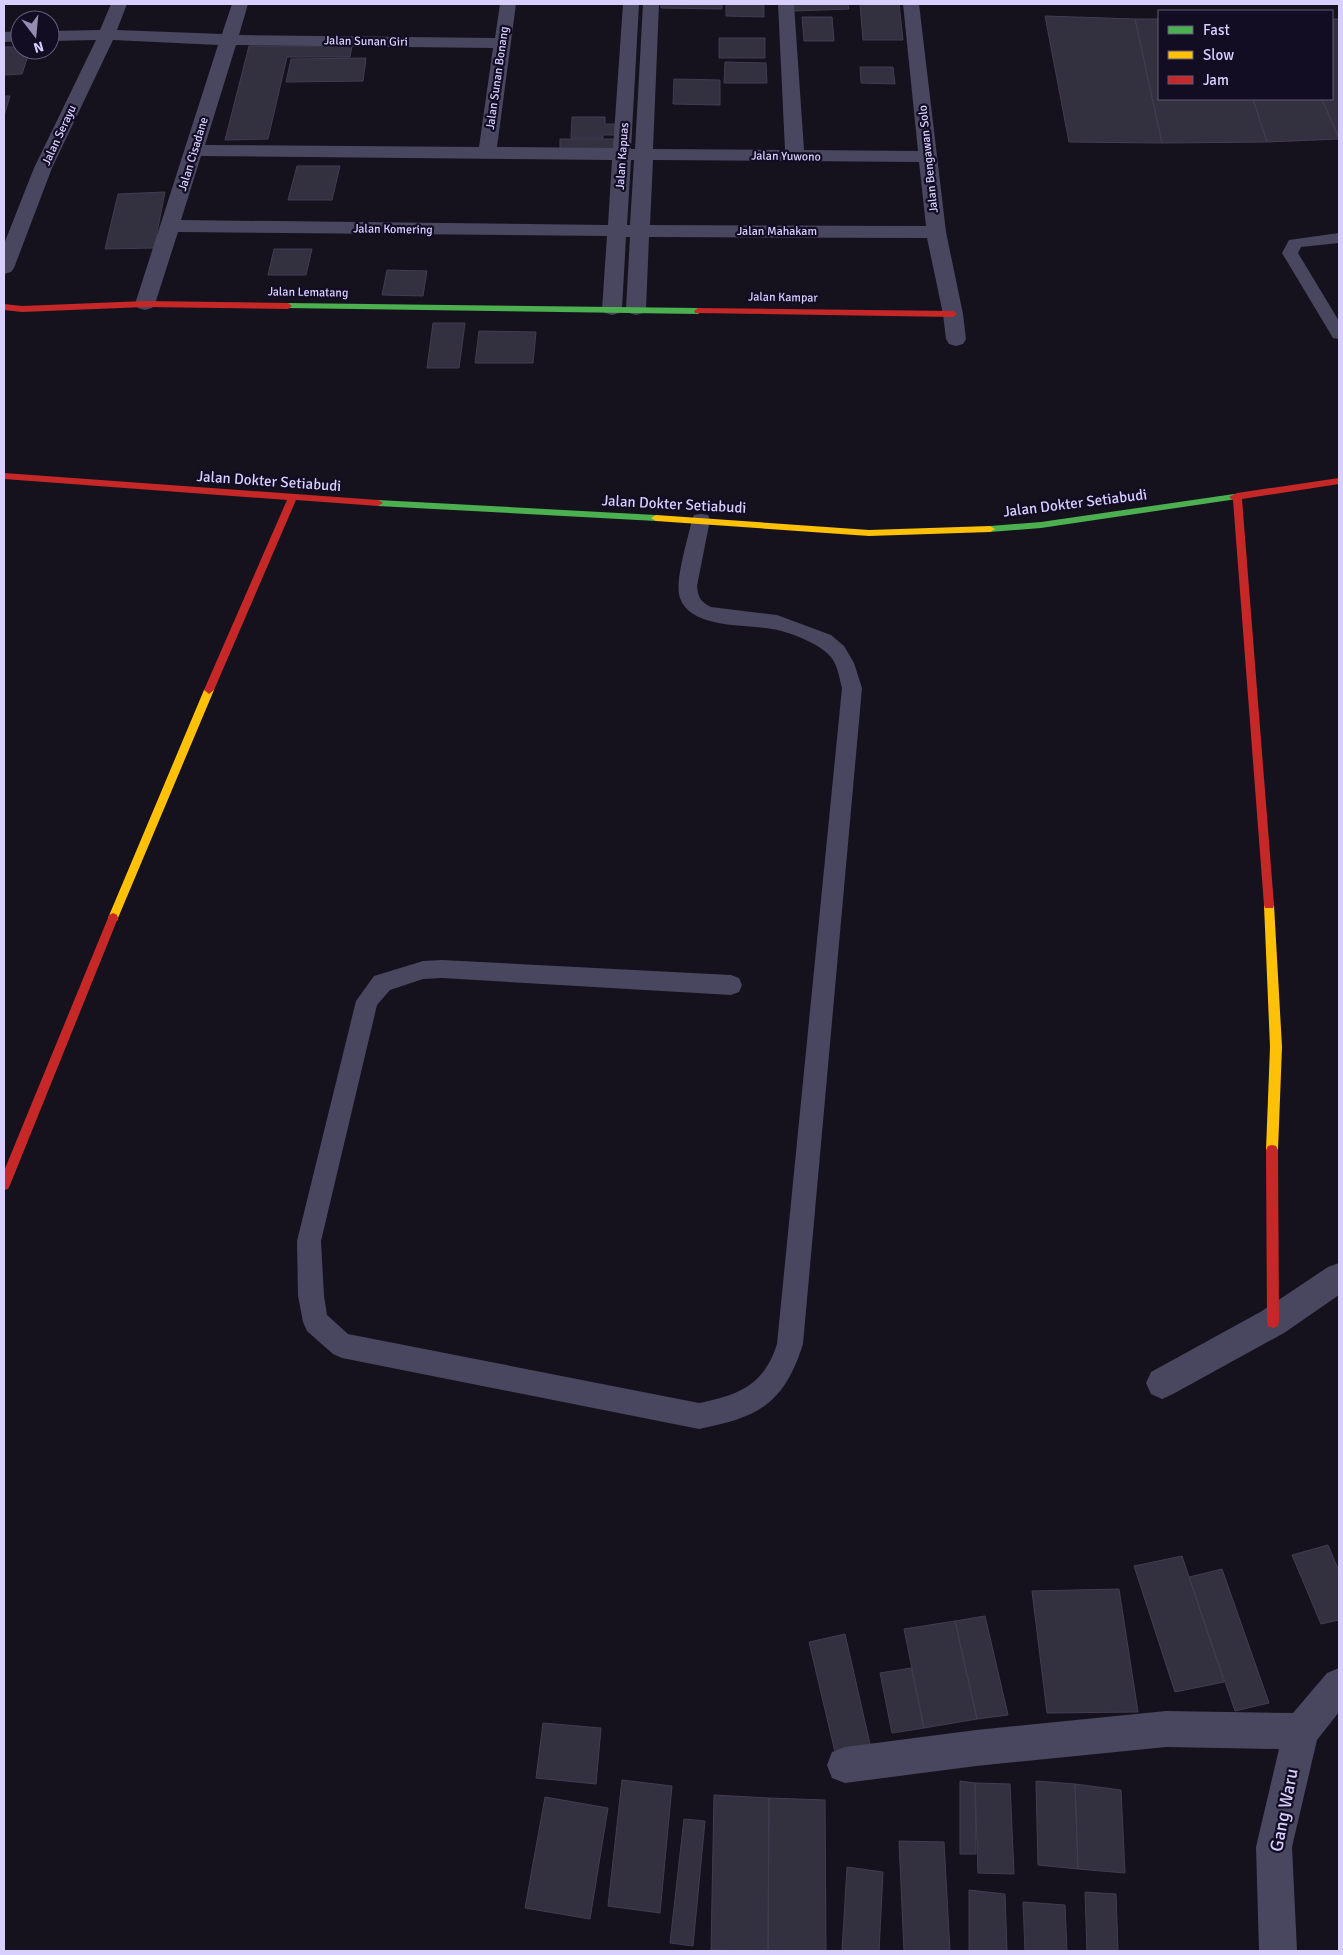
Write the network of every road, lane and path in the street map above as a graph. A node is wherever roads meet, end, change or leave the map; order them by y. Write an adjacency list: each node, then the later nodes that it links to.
1 (118, 4): 8 (street, Jalan Serayu)
2 (240, 4): 10 (street, Jalan Cisadane)
3 (508, 4): 11 (street, Jalan Sunan Bonang)
4 (631, 4): 14 (street, Jalan Kapuas)
5 (651, 4): 15 (street, Jalan Kapuas)
6 (786, 4): 16 (street)
7 (911, 4): 17 (street, Jalan Bengawan Solo)
8 (107, 35): 9 (street, Jalan Sunan Giri); 10 (street, Jalan Sunan Giri); 23 (street, Jalan Serayu)
9 (60, 36)
10 (228, 40): 11 (street, Jalan Sunan Giri); 12 (street, Jalan Cisadane)
11 (503, 43): 13 (street, Jalan Sunan Bonang)
12 (194, 150): 13 (street, Jalan Yuwono); 18 (street, Jalan Cisadane)
13 (487, 153): 14 (street, Jalan Yuwono)
14 (622, 154): 15 (street, Jalan Yuwono); 19 (street, Jalan Kapuas)
15 (644, 155): 16 (street, Jalan Yuwono); 20 (street, Jalan Kapuas)
16 (795, 156): 17 (street, Jalan Yuwono)
17 (928, 157): 21 (street, Jalan Bengawan Solo)
18 (170, 226): 19 (street, Jalan Komering); 24 (street, Jalan Cisadane)
19 (617, 231): 20 (street, Jalan Mahakam); 26 (street, Jalan Kapuas)
20 (639, 231): 21 (street, Jalan Mahakam); 27 (street, Jalan Kapuas)
21 (936, 232): 28 (street, Jalan Bengawan Solo)
22 (1339, 238): 29 (lane)
23 (4, 268)
24 (145, 304): 25 (main road, Jalan Lematang); 26 (main road, Jalan Lematang)
25 (4, 308)
26 (612, 309): 27 (main road, Jalan Kampar)
27 (636, 309): 28 (main road, Jalan Kampar)
28 (953, 314): 30 (street, Jalan Bengawan Solo)
29 (1339, 334)
30 (956, 338)
31 (4, 476): 34 (main road, Jalan Dokter Setiabudi)
32 (1339, 481): 33 (main road, Jalan Dokter Setiabudi)
33 (1237, 496): 35 (main road, Jalan Dokter Setiabudi); 39 (main road)
34 (292, 498): 35 (main road, Jalan Dokter Setiabudi); 37 (main road)
35 (701, 520): 36 (lane)
36 (731, 985)
37 (4, 1185)
38 (1339, 1277): 39 (street)
39 (1273, 1322): 40 (street)
40 (1162, 1383)
41 (1339, 1684): 42 (street, Gang Waru)
42 (1300, 1731): 43 (street); 44 (street, Gang Waru)
43 (845, 1765)
44 (1278, 1951)

